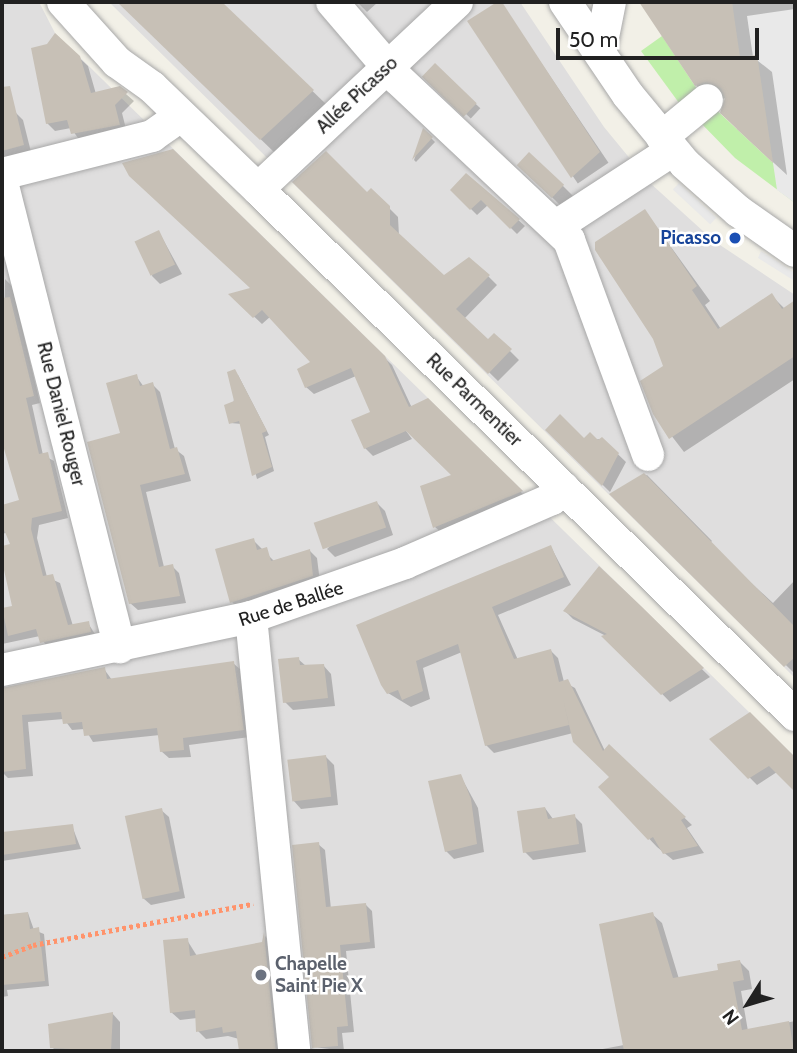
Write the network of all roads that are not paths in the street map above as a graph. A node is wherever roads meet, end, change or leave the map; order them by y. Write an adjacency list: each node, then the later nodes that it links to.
1 (63, 2): 9 (street, Rue Parmentier)
2 (83, 2): 9 (street, Rue Parmentier)
3 (332, 2): 8 (street)
4 (457, 2): 8 (street, Allée Picasso)
5 (565, 2): 7 (street)
6 (610, 2): 7 (street)
7 (600, 52): 12 (street)
8 (389, 66): 15 (street, Allée Picasso); 16 (street)
9 (152, 87): 11 (street, Rue Parmentier)
10 (707, 100): 12 (street)
11 (181, 116): 13 (street); 15 (street, Rue Parmentier)
12 (667, 144): 16 (street); 17 (street)
13 (2, 174)
14 (2, 182): 21 (street, Rue Daniel Rouger)
15 (258, 189): 19 (street, Rue Parmentier)
16 (558, 225): 18 (street)
17 (795, 251)
18 (648, 454)
19 (564, 488): 20 (street, Rue de Ballée); 23 (street, Rue Parmentier)
20 (251, 617): 21 (street, Rue de Ballée); 24 (street)
21 (120, 647): 22 (street, Rue de Ballée)
22 (2, 670)
23 (795, 715)
24 (294, 1051)

